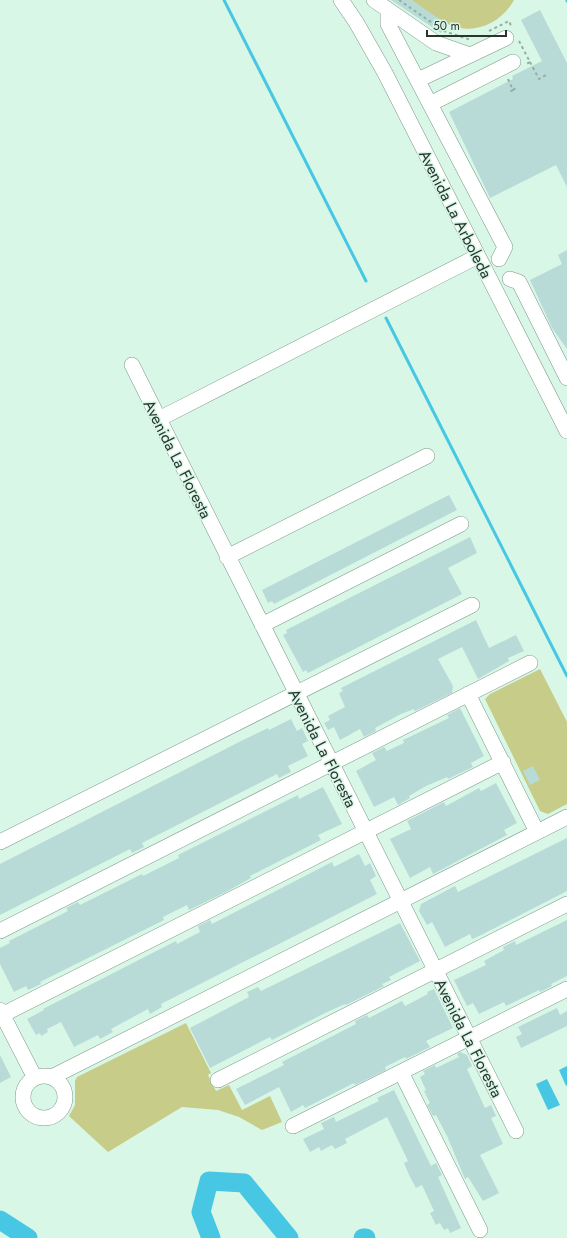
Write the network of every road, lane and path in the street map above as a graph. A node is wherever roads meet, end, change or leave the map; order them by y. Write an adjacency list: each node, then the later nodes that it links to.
1 (374, 0): 3 (street)
2 (343, 1): 13 (street, Avenida La Arboleda)
3 (388, 10): 5 (street); 9 (street)
4 (506, 38): 5 (street)
5 (470, 55): 9 (street)
6 (514, 62): 12 (street)
7 (530, 62): 8 (path)
8 (548, 74)
9 (418, 80): 12 (street)
10 (517, 88): 11 (path)
11 (513, 90)
12 (430, 104): 14 (street)
13 (479, 258): 14 (street); 16 (street, Avenida La Arboleda); 19 (street)
14 (499, 259): 15 (street)
15 (510, 279): 16 (street); 18 (street)
16 (499, 298): 20 (street, Avenida La Arboleda)
17 (132, 365): 19 (street, Avenida La Floresta)
18 (567, 378)
19 (159, 419): 23 (street, Avenida La Floresta)
20 (567, 431)
21 (427, 456): 23 (street)
22 (461, 524): 25 (street)
23 (228, 557): 25 (street, Avenida La Floresta)
24 (472, 605): 27 (street)
25 (262, 625): 27 (street, Avenida La Floresta)
26 (530, 663): 28 (street)
27 (295, 692): 30 (street, Avenida La Floresta); 34 (street)
28 (468, 694): 29 (street); 30 (street)
29 (503, 762): 32 (street); 33 (street)
30 (331, 763): 32 (street, Avenida La Floresta); 37 (street)
31 (567, 817): 33 (street)
32 (365, 831): 35 (street, Avenida La Floresta); 40 (street)
33 (538, 832): 35 (street)
34 (0, 842)
35 (400, 901): 38 (street, Avenida La Floresta); 43 (street)
36 (567, 904): 38 (street)
37 (0, 931)
38 (435, 970): 41 (street, Avenida La Floresta); 45 (street)
39 (567, 989): 41 (street)
40 (1, 1012): 44 (street)
41 (469, 1038): 42 (street); 47 (street, Avenida La Floresta)
42 (400, 1072): 46 (street); 48 (street)
43 (52, 1077): 44 (street); 44 (street)
44 (34, 1078)
45 (218, 1080)
46 (293, 1126)
47 (516, 1131)
48 (480, 1230)

